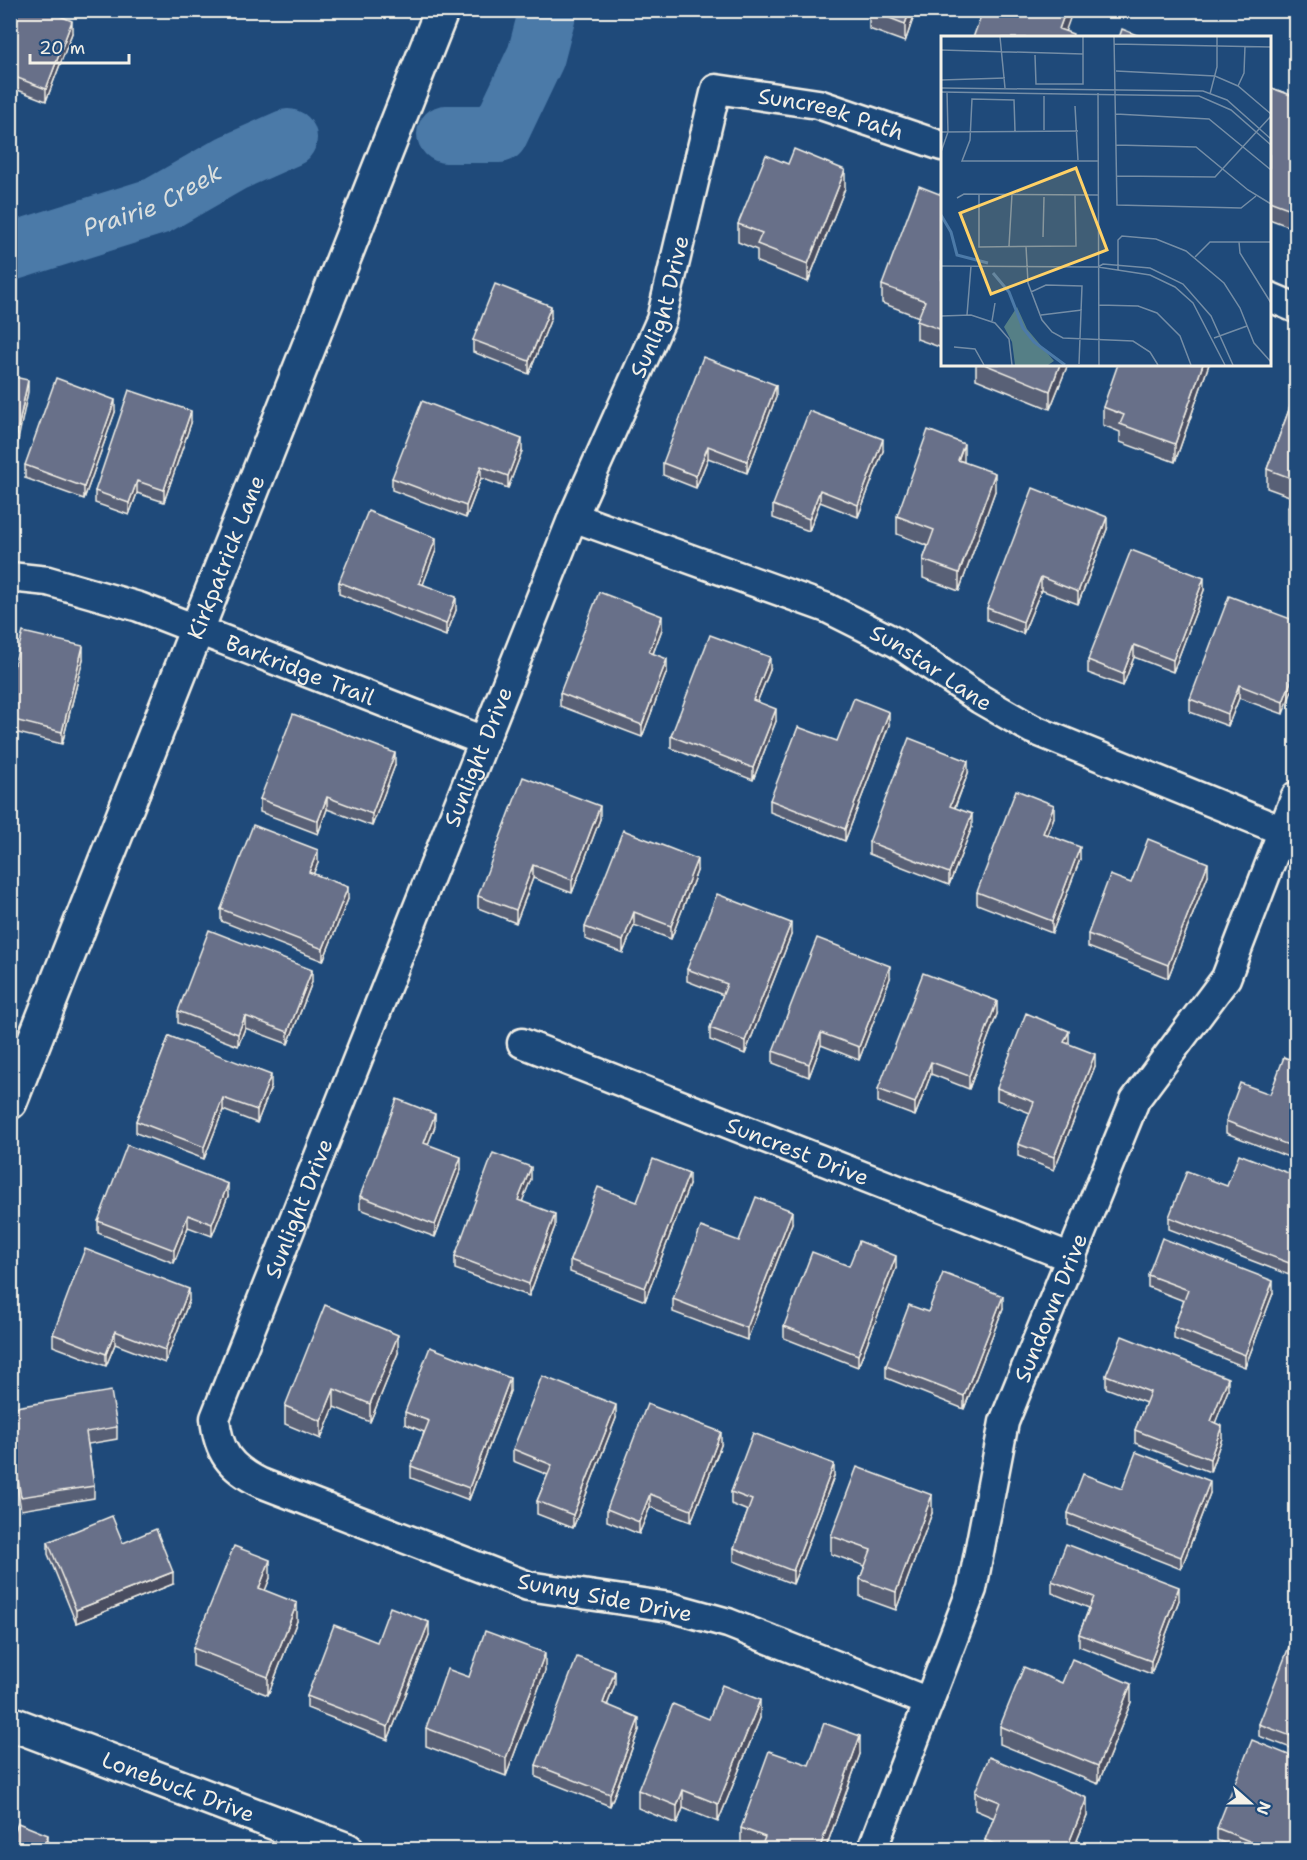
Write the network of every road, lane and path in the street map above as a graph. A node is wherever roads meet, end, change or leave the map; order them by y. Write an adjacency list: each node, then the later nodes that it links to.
1 (441, 10): 8 (street, Kirkpatrick Lane)
2 (716, 89): 3 (street, Suncreek Path); 6 (street, Sunlight Drive)
3 (941, 146)
4 (1271, 298): 5 (street)
5 (1296, 308)
6 (573, 517): 9 (street, Sunlight Drive); 11 (street, Sunstar Lane)
7 (10, 577): 8 (street, Barkridge Trail)
8 (197, 629): 9 (street, Barkridge Trail); 13 (street, Kirkpatrick Lane)
9 (484, 741): 15 (street, Sunlight Drive)
10 (1296, 796): 11 (street, Sundown Drive)
11 (1283, 831): 14 (street, Sundown Drive)
12 (522, 1043): 14 (street, Suncrest Drive)
13 (10, 1102)
14 (1072, 1258): 16 (street, Sundown Drive)
15 (215, 1418): 16 (street, Sunny Side Drive)
16 (929, 1702): 19 (street, Sundown Drive)
17 (10, 1723): 18 (street, Lonebuck Drive)
18 (346, 1850)
19 (872, 1850)

